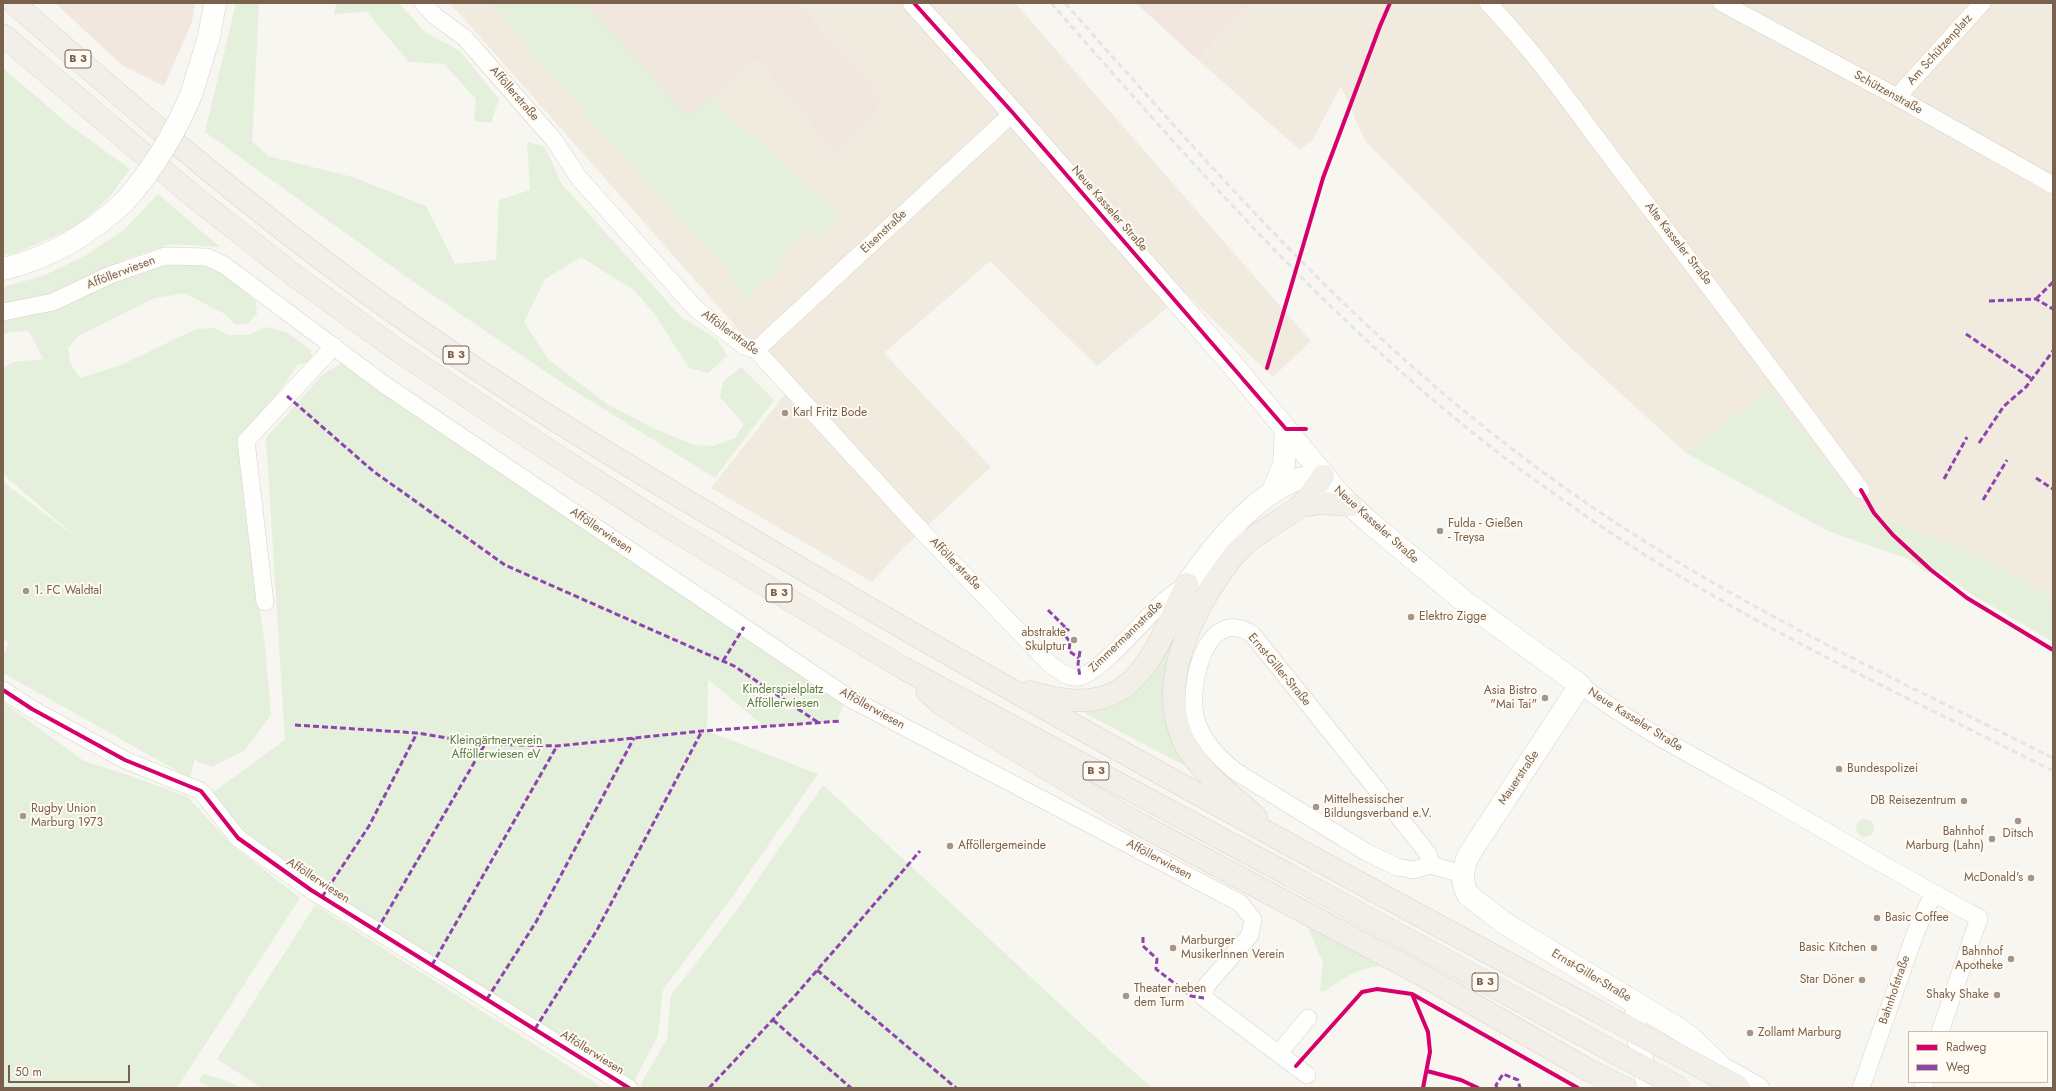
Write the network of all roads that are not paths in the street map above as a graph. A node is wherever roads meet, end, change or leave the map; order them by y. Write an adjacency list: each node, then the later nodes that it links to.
1 (14, 3): 27 (highway, B 3)
2 (215, 3): 13 (main road, bridge)
3 (423, 3): 16 (street, Afföllerstraße)
4 (914, 3): 11 (main road, Neue Kasseler Straße)
5 (1488, 3): 19 (street, Alte Kasseler Straße)
6 (1722, 3): 10 (street, Schützenstraße)
7 (1982, 3): 10 (street, Am Schützenplatz)
8 (3, 36): 9 (highway, B 3)
9 (12, 46): 25 (highway, B 3)
10 (1897, 97): 12 (street, Schützenstraße)
11 (1013, 113): 16 (street, Eisenstraße); 17 (main road, Neue Kasseler Straße)
12 (2053, 185)
13 (3, 269)
14 (3, 312): 15 (street, Afföllerwiesen)
15 (334, 346): 24 (street); 37 (street, Afföllerwiesen)
16 (756, 350): 26 (street, Afföllerstraße)
17 (1286, 429): 18 (main road, Neue Kasseler Straße); 20 (main road)
18 (1323, 476): 20 (main road); 21 (main road, Neue Kasseler Straße); 22 (highway)
19 (1861, 490)
20 (1272, 491): 23 (main road)
21 (1351, 505): 22 (highway); 28 (main road, Neue Kasseler Straße)
22 (1300, 506): 30 (highway)
23 (1186, 584): 26 (street, Zimmermannstraße); 27 (highway)
24 (265, 602)
25 (903, 668): 40 (highway, B 3); 42 (highway, B 3, bridge)
26 (1063, 673)
27 (996, 682): 30 (highway, B 3)
28 (1580, 685): 32 (main road, Mauerstraße); 33 (street, Neue Kasseler Straße)
29 (3, 690): 39 (street, Afföllerwiesen)
30 (1295, 849): 43 (highway, B 3, bridge)
31 (1431, 865): 31 (street, Ernst-Giller-Straße); 32 (street)
32 (1462, 874): 34 (main road, Ernst-Giller-Straße)
33 (1933, 894): 36 (street); 45 (street, Bahnhofstraße)
34 (1623, 995): 41 (main road); 44 (main road, Ernst-Giller-Straße)
35 (1308, 1018): 37 (street)
36 (1940, 1031)
37 (1279, 1053): 38 (street, Afföllerwiesen)
38 (1307, 1075)
39 (629, 1088)
40 (1625, 1088)
41 (1648, 1088)
42 (1680, 1088)
43 (1739, 1088)
44 (1758, 1088)
45 (1861, 1088)

